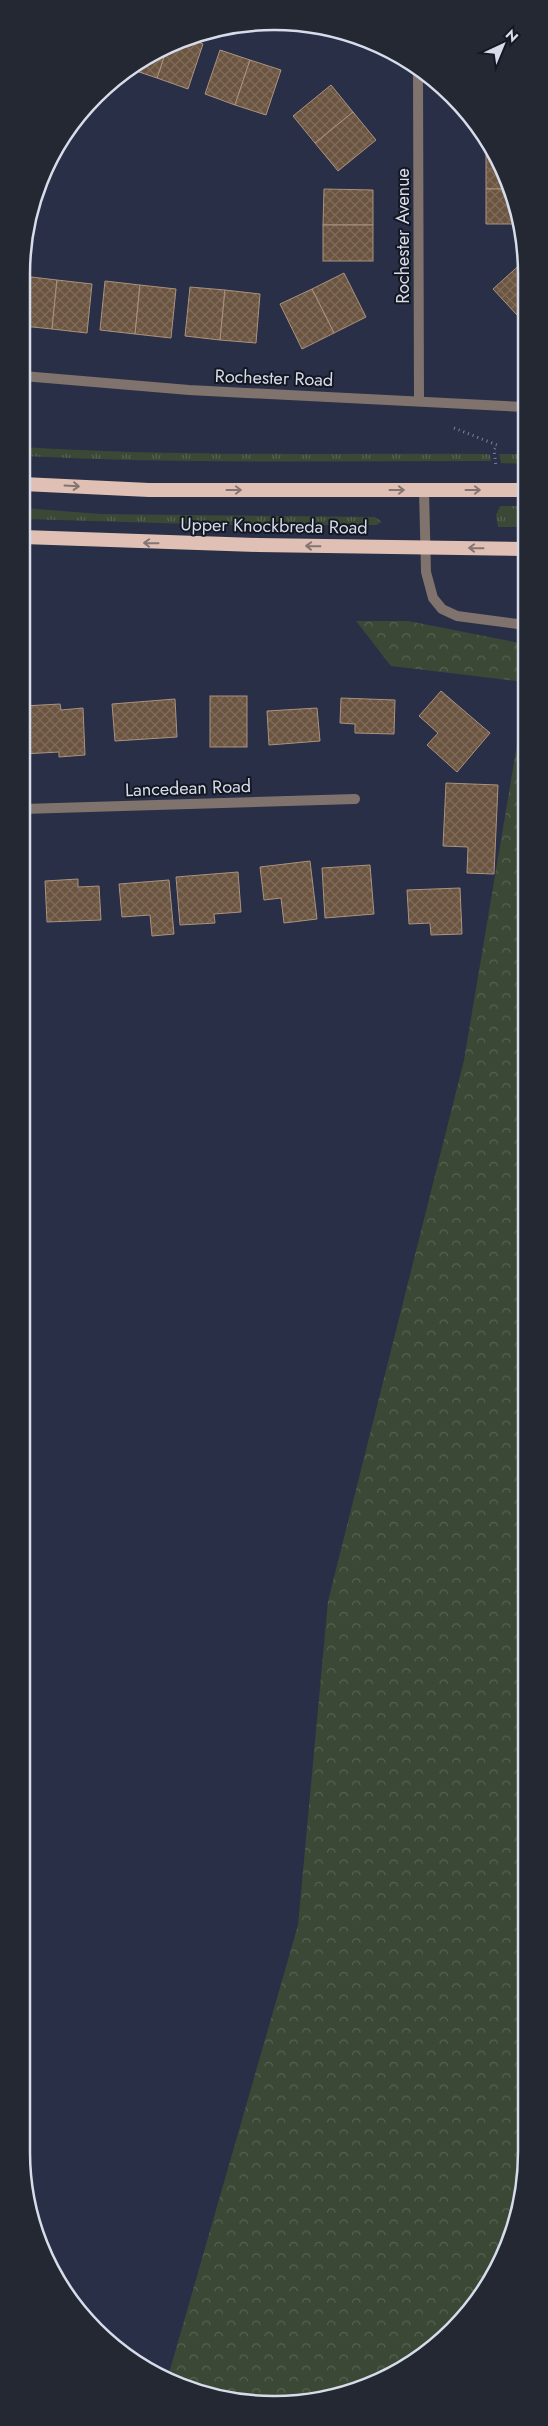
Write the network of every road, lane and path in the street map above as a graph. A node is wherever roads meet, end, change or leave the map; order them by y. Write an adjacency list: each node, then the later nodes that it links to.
1 (418, 77): 3 (street, Rochester Avenue)
2 (30, 377): 3 (street, Rochester Road)
3 (419, 400): 4 (street, Rochester Road); 5 (path)
4 (518, 407)
5 (496, 467)
6 (30, 484): 7 (highway, Upper Knockbreda Road, one-way to 7)
7 (424, 490): 8 (highway, Upper Knockbreda Road, one-way to 8); 10 (street)
8 (518, 490)
9 (30, 537): 10 (highway, Upper Knockbreda Road, one-way to 9)
10 (425, 548): 11 (highway, Upper Knockbreda Road, one-way to 10); 12 (street)
11 (518, 548)
12 (518, 624)
13 (355, 799): 14 (street, Lancedean Road)
14 (30, 809)

